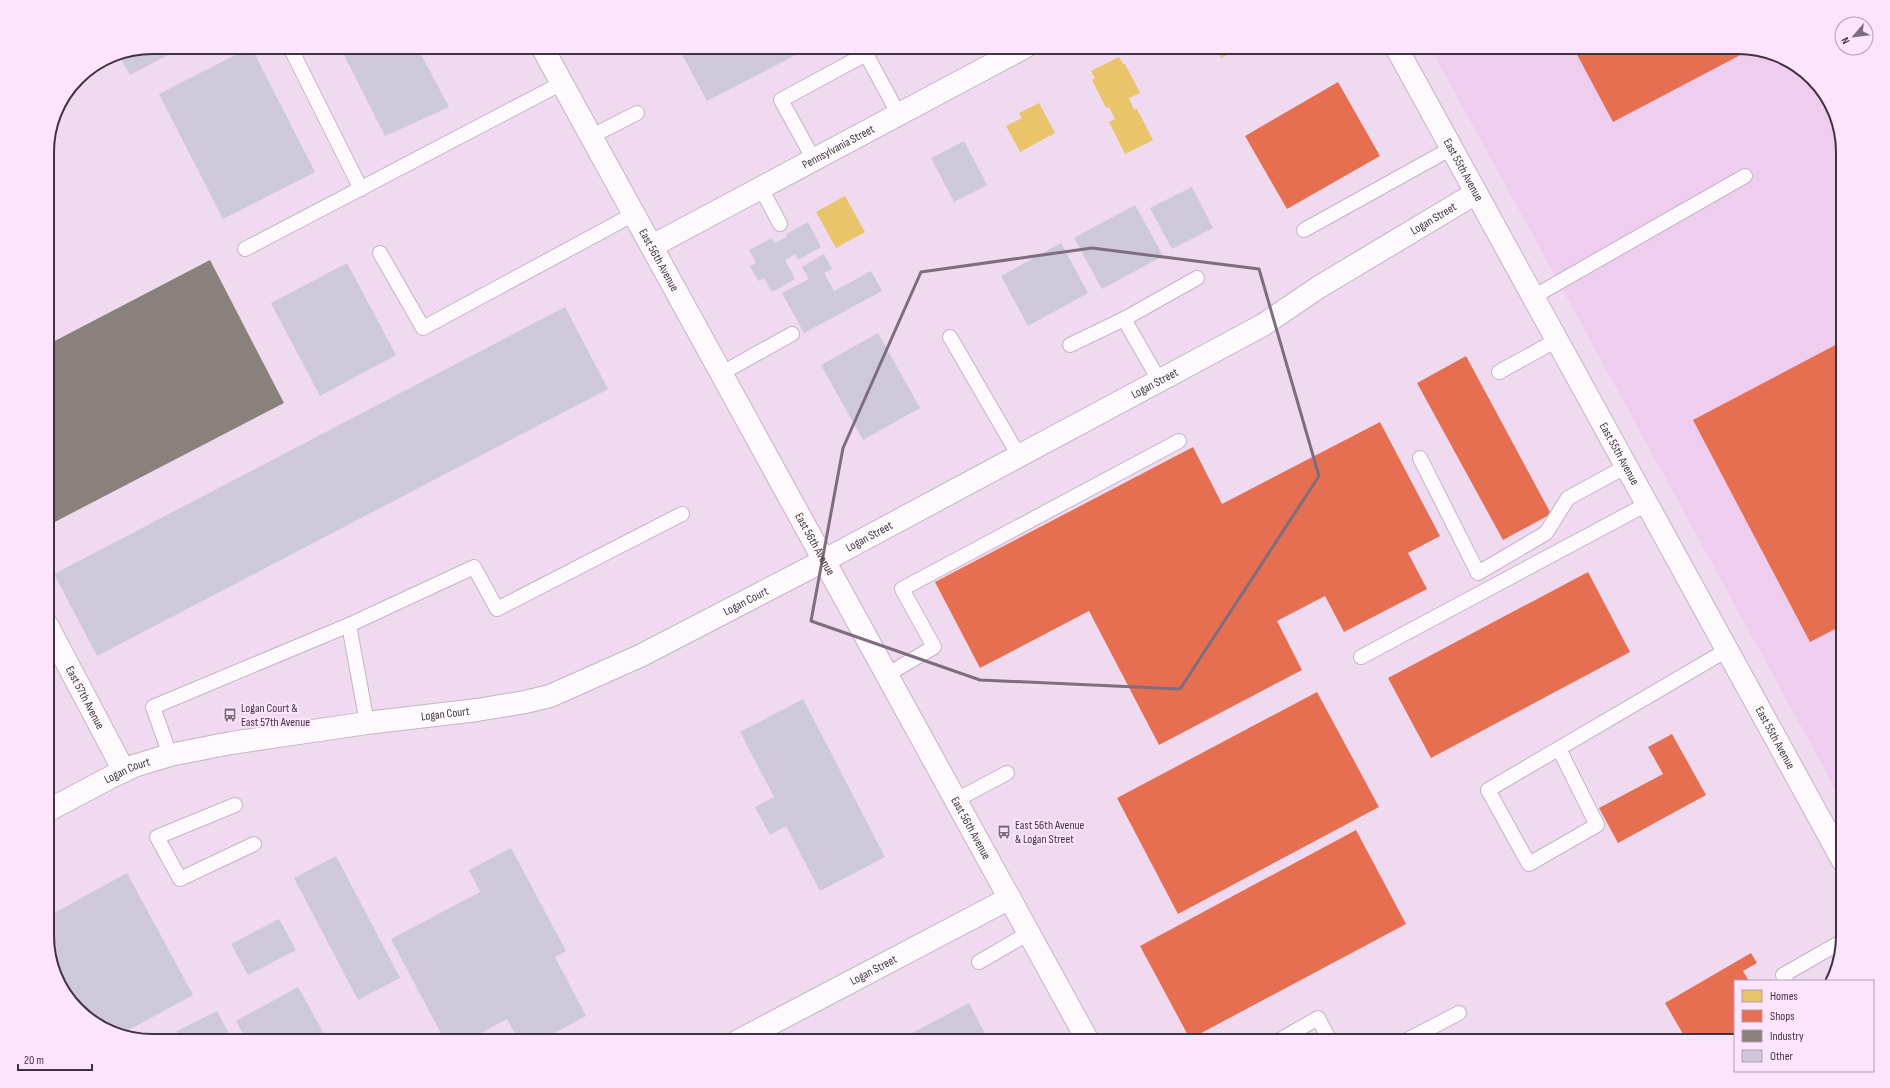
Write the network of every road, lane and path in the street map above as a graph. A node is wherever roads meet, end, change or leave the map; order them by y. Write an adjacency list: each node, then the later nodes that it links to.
1 (294, 54): 13 (lane)
2 (546, 54): 5 (street, East 56th Avenue)
3 (1012, 54): 7 (street, Pennsylvania Street)
4 (1400, 54): 9 (street, East 55th Avenue)
5 (562, 83): 8 (street, East 56th Avenue); 13 (lane)
6 (637, 113): 8 (lane)
7 (899, 115): 10 (street, Pennsylvania Street); 10 (lane)
8 (592, 136): 15 (street, East 56th Avenue)
9 (1452, 148): 14 (street, East 55th Avenue); 17 (lane)
10 (814, 160): 12 (street, Pennsylvania Street)
11 (1745, 176): 22 (lane)
12 (761, 188): 16 (lane); 18 (street, Pennsylvania Street)
13 (361, 189): 19 (lane)
14 (1476, 193): 22 (street, East 55th Avenue); 30 (street, Logan Street)
15 (634, 214): 18 (street, East 56th Avenue); 20 (lane)
16 (780, 224)
17 (1304, 230)
18 (652, 246): 29 (street, East 56th Avenue)
19 (245, 249)
20 (380, 253)
21 (1197, 278): 23 (lane)
22 (1533, 297): 26 (street, East 55th Avenue)
23 (1124, 318): 27 (lane); 30 (lane)
24 (792, 334): 29 (lane)
25 (950, 337): 32 (lane)
26 (1557, 340): 28 (lane); 34 (street, East 55th Avenue)
27 (1070, 345)
28 (1499, 372)
29 (722, 373): 37 (street, East 56th Avenue)
30 (1159, 380): 32 (street, Logan Street)
31 (1179, 441): 42 (lane)
32 (1018, 456): 37 (street, Logan Street)
33 (1420, 458): 34 (lane)
34 (1626, 466): 35 (street, East 55th Avenue)
35 (1647, 504): 40 (street, East 55th Avenue); 41 (lane)
36 (682, 514): 38 (lane)
37 (825, 560): 42 (street, East 56th Avenue); 43 (street, Logan Court)
38 (349, 625): 43 (lane); 45 (lane)
39 (54, 638): 46 (street, East 57th Avenue)
40 (1727, 650): 44 (lane); 52 (street, East 55th Avenue)
41 (1361, 657)
42 (888, 674): 48 (street, East 56th Avenue)
43 (367, 723): 45 (street, Logan Court)
44 (1559, 749): 44 (lane)
45 (170, 755): 46 (street, Logan Court)
46 (124, 771): 50 (street, Logan Court)
47 (1007, 773): 48 (lane)
48 (956, 800): 53 (street, East 56th Avenue)
49 (235, 805): 51 (lane)
50 (54, 807)
51 (254, 844)
52 (1836, 848)
53 (1010, 898): 54 (street, East 56th Avenue); 59 (street, Logan Street)
54 (1029, 933): 56 (lane); 60 (street, East 56th Avenue)
55 (1835, 946): 57 (lane)
56 (980, 962)
57 (1786, 980)
58 (1459, 1013): 63 (lane)
59 (751, 1034)
60 (1084, 1034)
61 (1290, 1034): 62 (lane)
62 (1326, 1034)
63 (1418, 1034)

